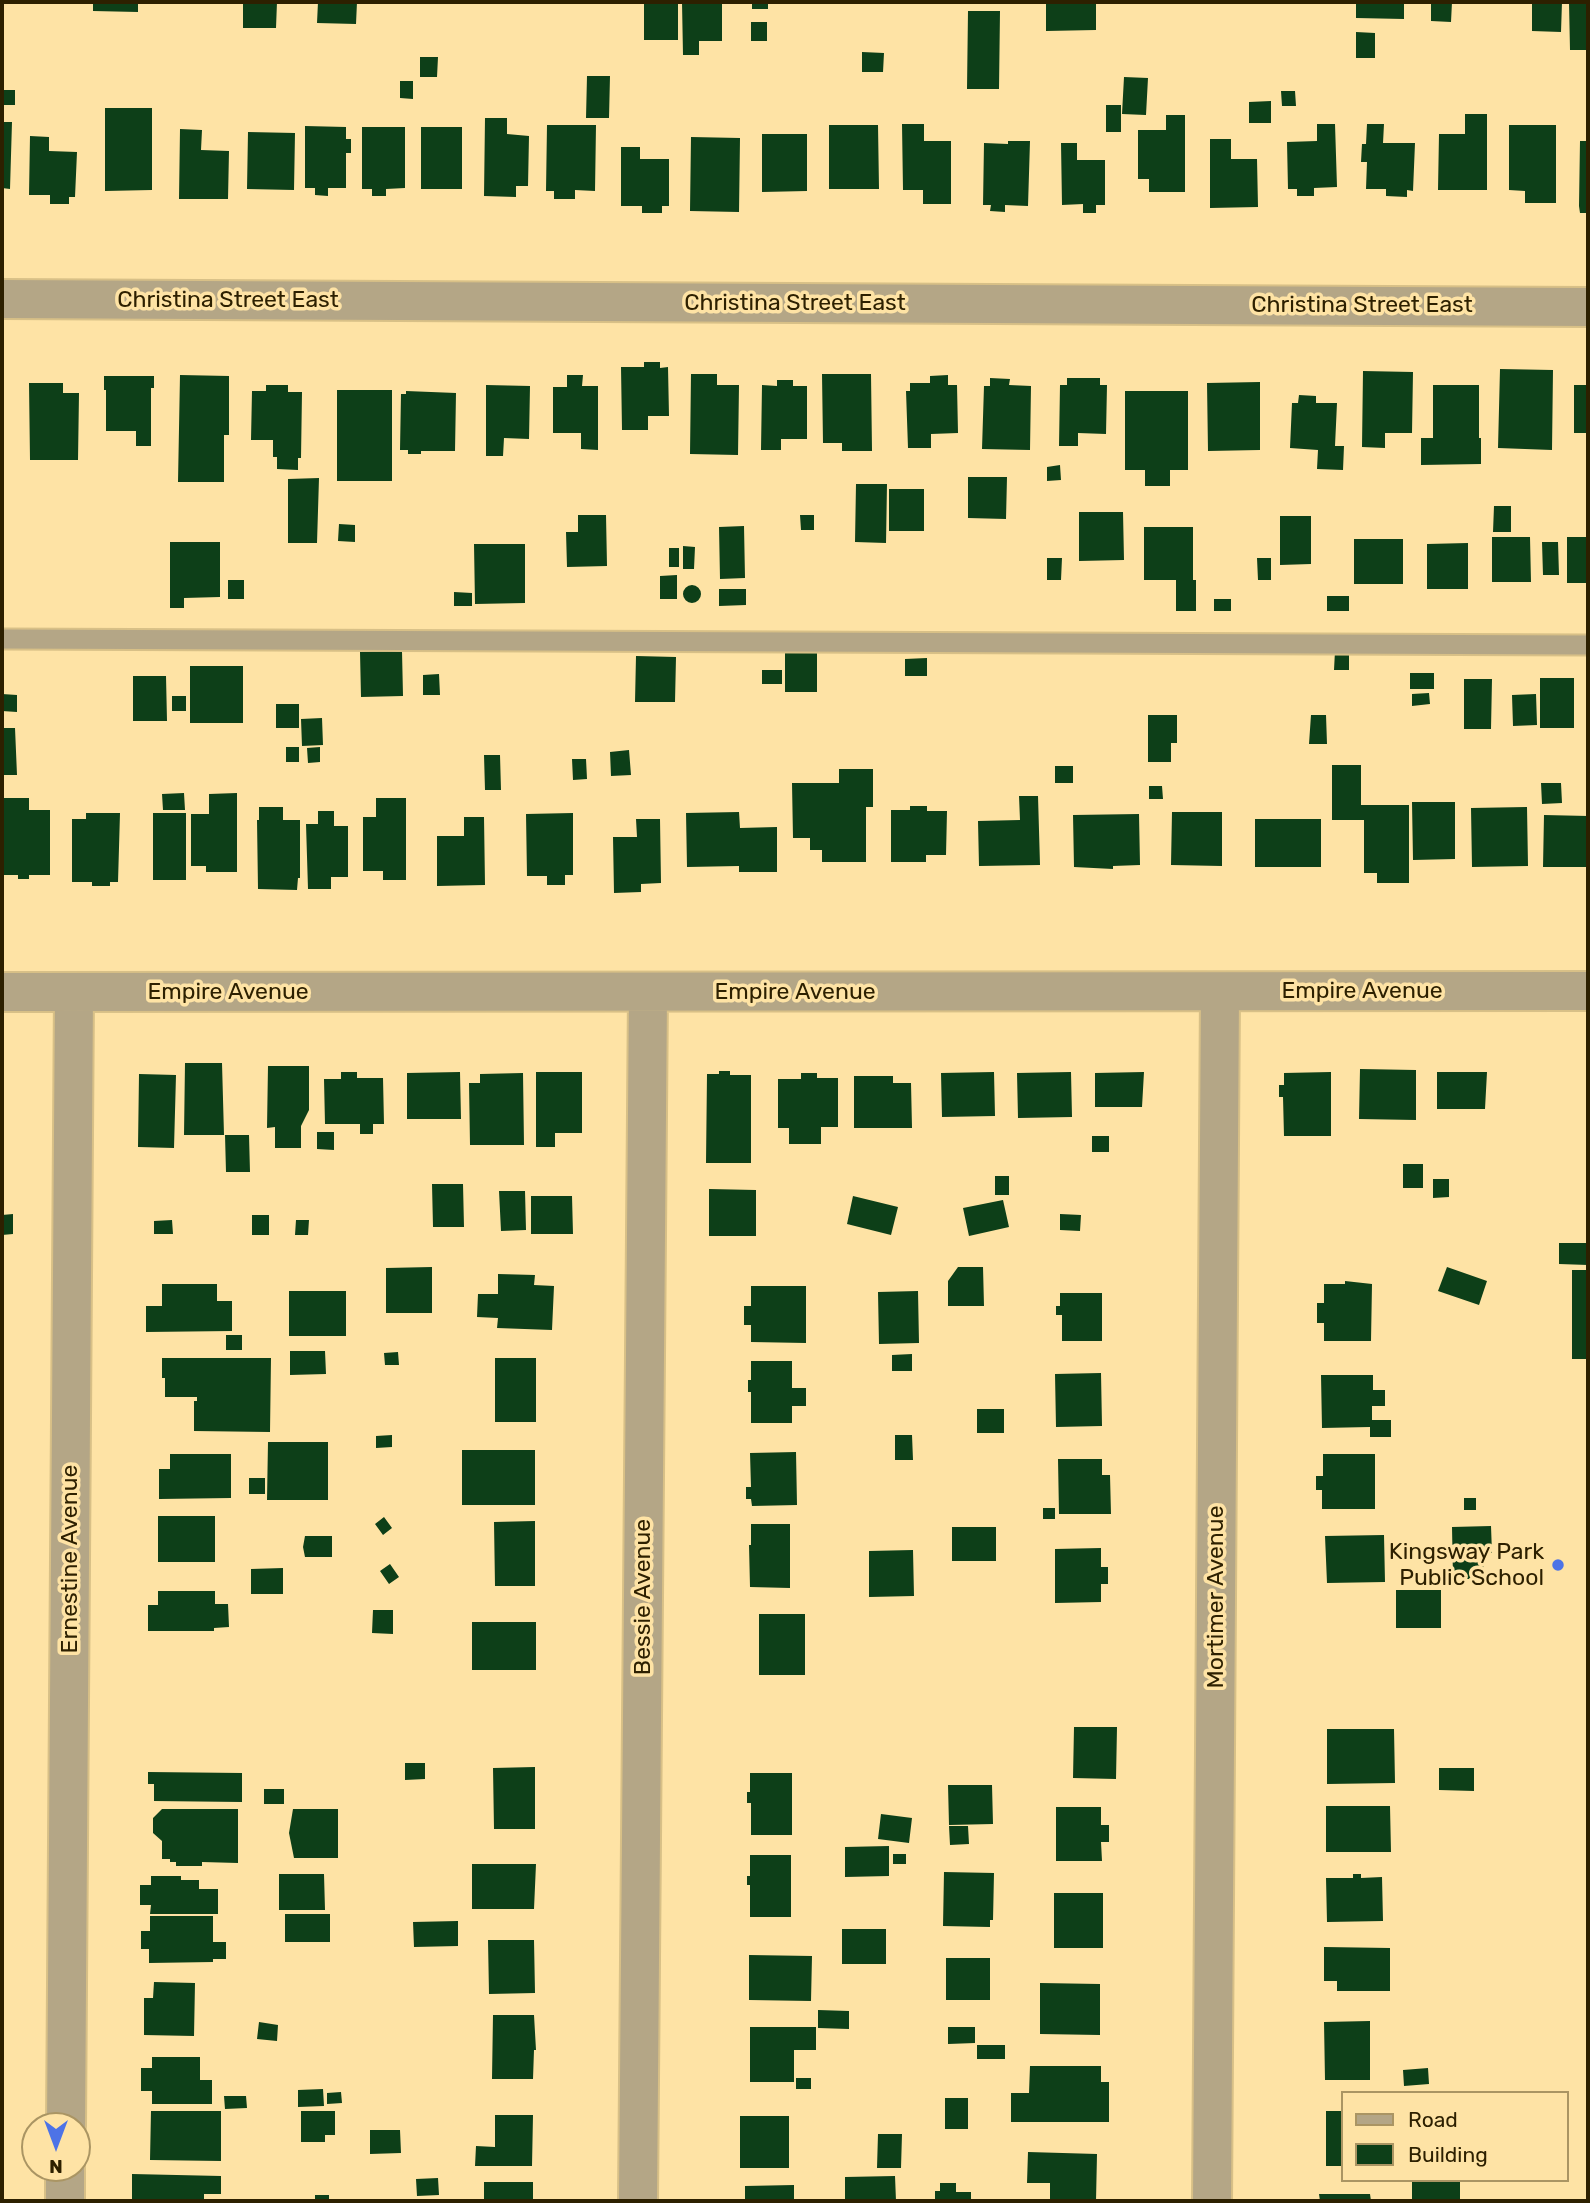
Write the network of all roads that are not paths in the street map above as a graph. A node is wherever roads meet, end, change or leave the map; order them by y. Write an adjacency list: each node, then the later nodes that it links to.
1 (2, 299): 2 (street, Christina Street East)
2 (1588, 307)
3 (2, 639): 4 (lane)
4 (1588, 645)
5 (1588, 991): 9 (street, Empire Avenue)
6 (2, 992): 7 (street, Empire Avenue)
7 (74, 992): 8 (street, Empire Avenue); 10 (street, Ernestine Avenue)
8 (648, 992): 9 (street, Empire Avenue); 13 (street, Bessie Avenue)
9 (1220, 992): 14 (street, Mortimer Avenue)
10 (65, 2112)
11 (65, 2182): 12 (street)
12 (65, 2201)
13 (638, 2201)
14 (1212, 2201)

